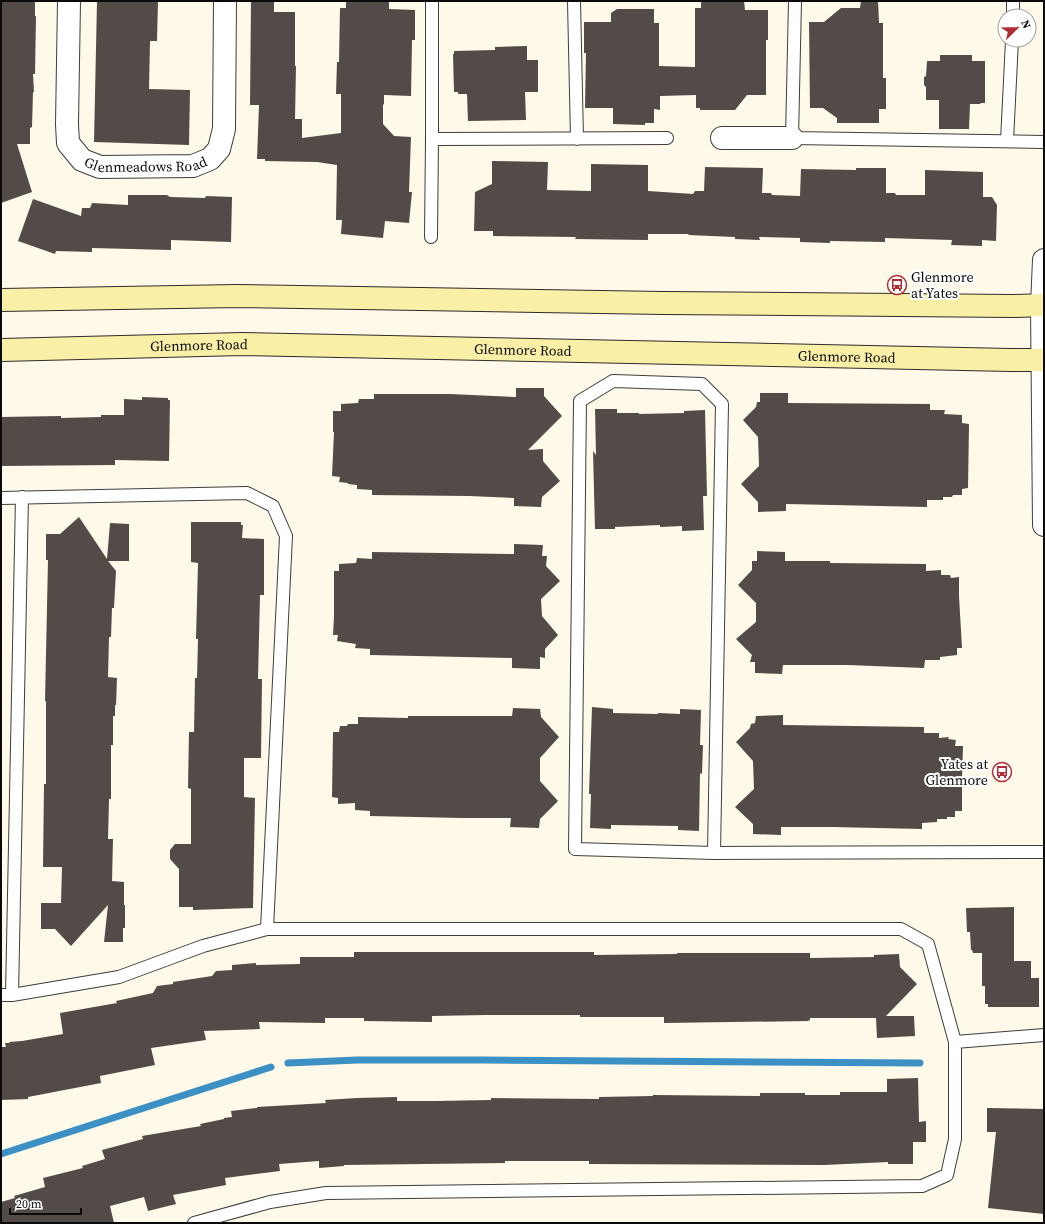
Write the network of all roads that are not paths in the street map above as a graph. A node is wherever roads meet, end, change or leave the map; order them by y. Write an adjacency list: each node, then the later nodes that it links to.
1 (69, 1): 2 (street, Glenmeadows Road)
2 (225, 1)
3 (432, 1): 11 (lane)
4 (574, 1): 7 (lane)
5 (795, 1): 10 (lane)
6 (1012, 48): 12 (lane)
7 (577, 138): 8 (lane); 11 (lane)
8 (667, 138)
9 (722, 138): 10 (street)
10 (792, 138): 12 (lane)
11 (432, 139): 14 (lane)
12 (1007, 141): 13 (lane)
13 (1044, 142)
14 (431, 237)
15 (1044, 260): 17 (street)
16 (1, 300): 17 (main road)
17 (1043, 305): 19 (street)
18 (1, 350): 19 (main road, Glenmore Road)
19 (1044, 360): 22 (street)
20 (22, 497): 21 (lane); 25 (lane); 26 (lane)
21 (1, 498)
22 (1044, 525)
23 (714, 852): 23 (lane); 24 (lane)
24 (1044, 852)
25 (267, 929): 26 (lane); 28 (lane)
26 (6, 995)
27 (1044, 1035): 28 (lane)
28 (955, 1042): 29 (lane)
29 (194, 1223)

